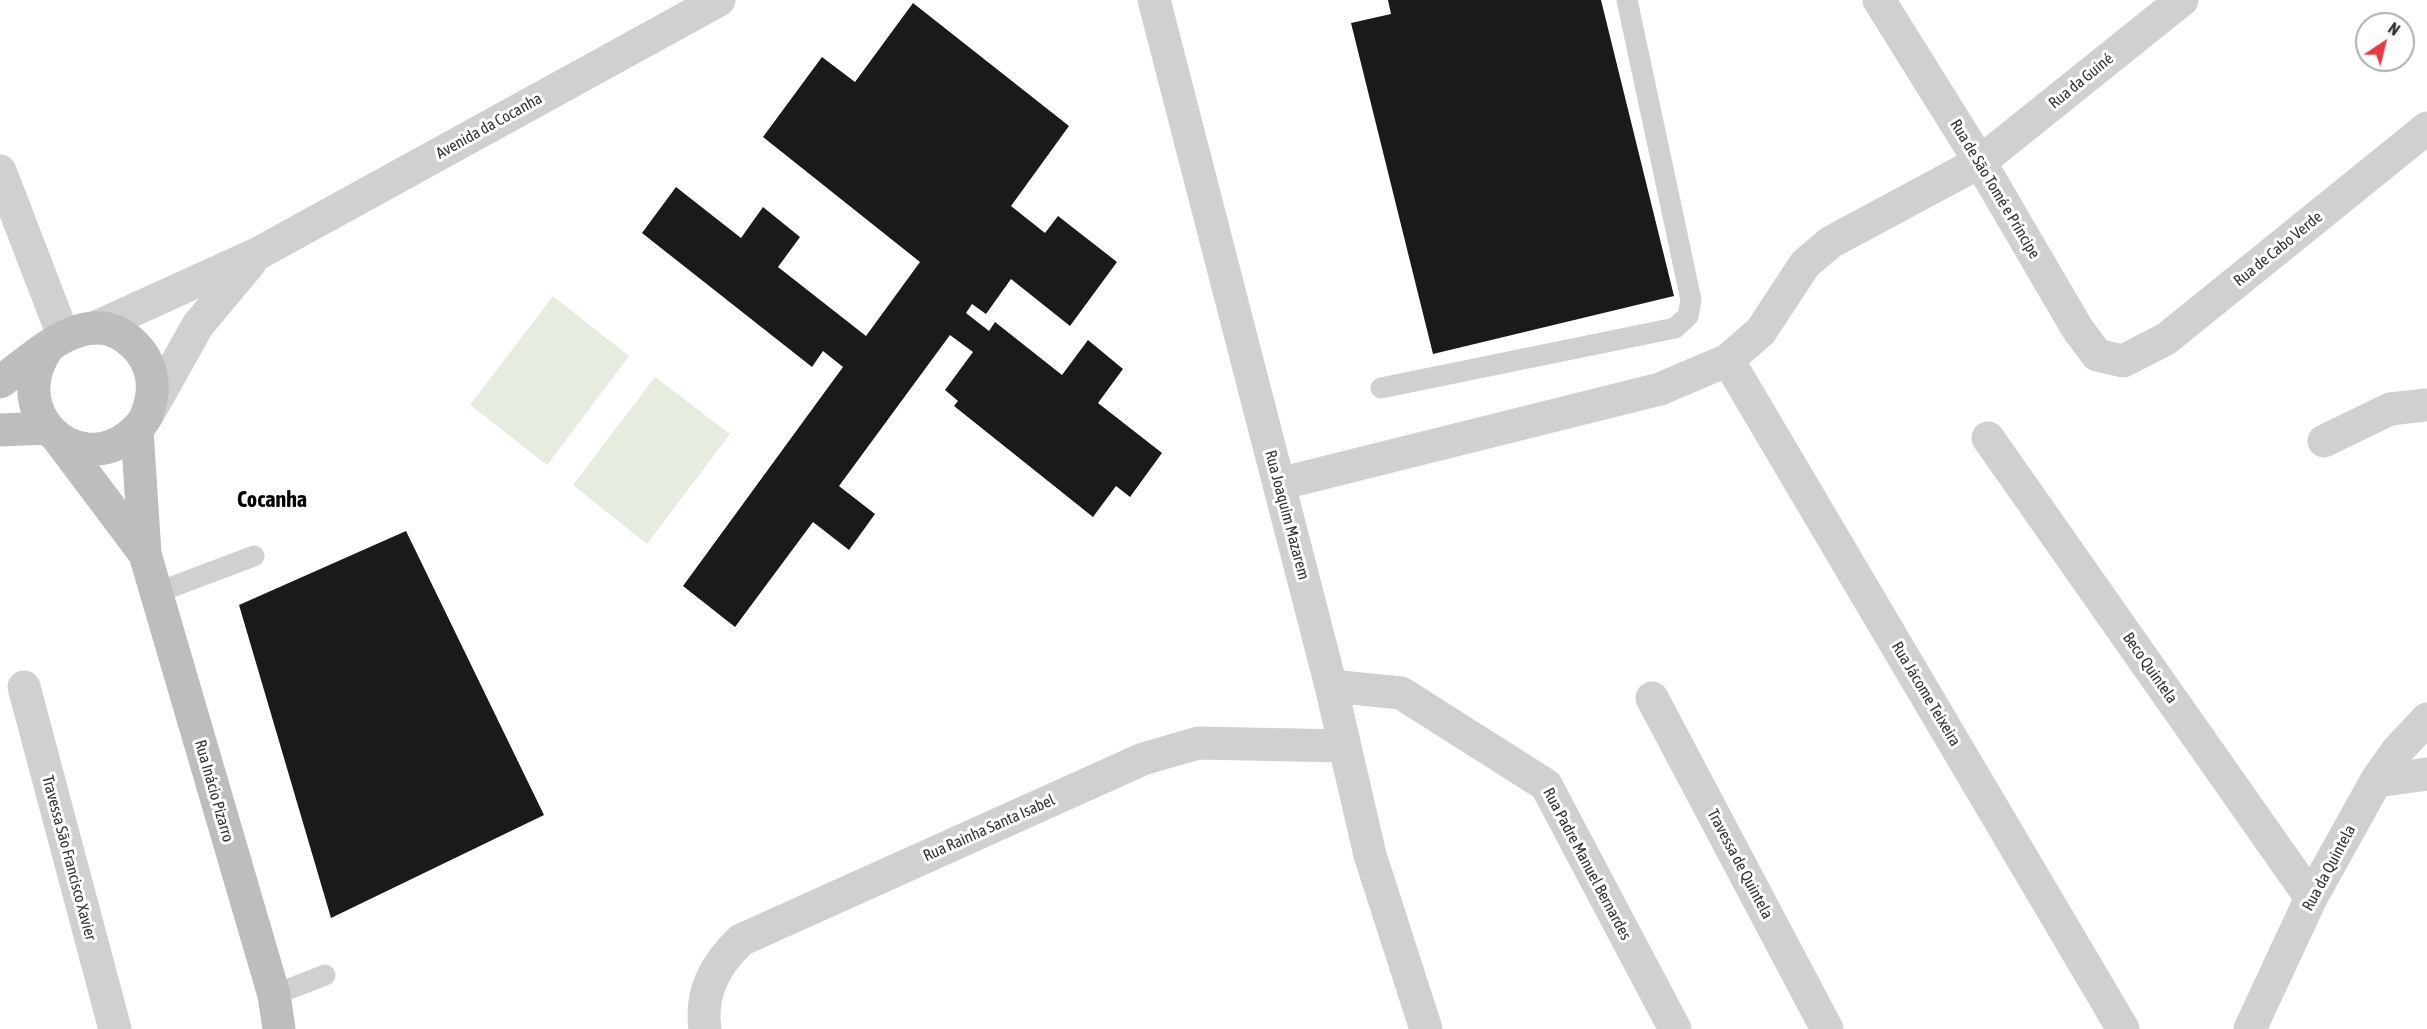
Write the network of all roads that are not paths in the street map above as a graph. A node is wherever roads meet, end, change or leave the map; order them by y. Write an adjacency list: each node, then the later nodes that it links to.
1 (719, 0): 9 (street, Avenida da Cocanha)
2 (1154, 0): 22 (street, Rua Joaquim Mazarem)
3 (1627, 0): 15 (lane)
4 (1879, 0): 7 (street, Rua de São Tomé e Príncipe)
5 (2182, 0): 7 (street, Rua da Guiné)
6 (2427, 128): 13 (street, Rua de Cabo Verde)
7 (1980, 162): 12 (street, Rua da Guiné); 13 (street, Rua de São Tomé e Príncipe)
8 (0, 171): 11 (street)
9 (260, 253): 10 (street); 17 (street)
10 (94, 328): 11 (main road); 17 (main road)
11 (55, 342): 14 (main road); 19 (main road)
12 (1728, 360): 22 (street, Rua da Guiné); 42 (street, Rua Jácome Teixeira)
13 (2123, 361)
14 (0, 381)
15 (1381, 388)
16 (2427, 405): 21 (street)
17 (142, 424): 19 (main road); 23 (main road, Rua Inácio Pizarro)
18 (0, 430): 19 (main road)
19 (52, 432): 23 (main road, Rua Inácio Pizarro)
20 (1989, 438): 33 (street, Beco Quintela)
21 (2324, 441)
22 (1279, 484): 26 (street, Rua Joaquim Mazarem)
23 (145, 555): 25 (main road, Rua Inácio Pizarro)
24 (254, 556): 25 (lane)
25 (156, 593): 35 (main road, Rua Inácio Pizarro)
26 (1331, 686): 30 (street, Rua Joaquim Mazarem); 40 (street, Rua Padre Manuel Bernardes)
27 (24, 687): 36 (street, Travessa São Francisco Xavier)
28 (1652, 698): 41 (street, Travessa de Quintela)
29 (2427, 718): 32 (street, Rua da Quintela)
30 (1345, 746): 38 (street, Rua Rainha Santa Isabel); 39 (street, Rua Joaquim Mazarem)
31 (2427, 774): 32 (street)
32 (2376, 781): 33 (street, Rua da Quintela)
33 (2311, 898): 43 (street, Rua da Quintela)
34 (325, 975): 35 (lane)
35 (274, 995): 37 (main road, Rua Inácio Pizarro)
36 (115, 1029)
37 (279, 1029)
38 (705, 1029)
39 (1426, 1029)
40 (1675, 1029)
41 (1827, 1029)
42 (2123, 1029)
43 (2250, 1029)

